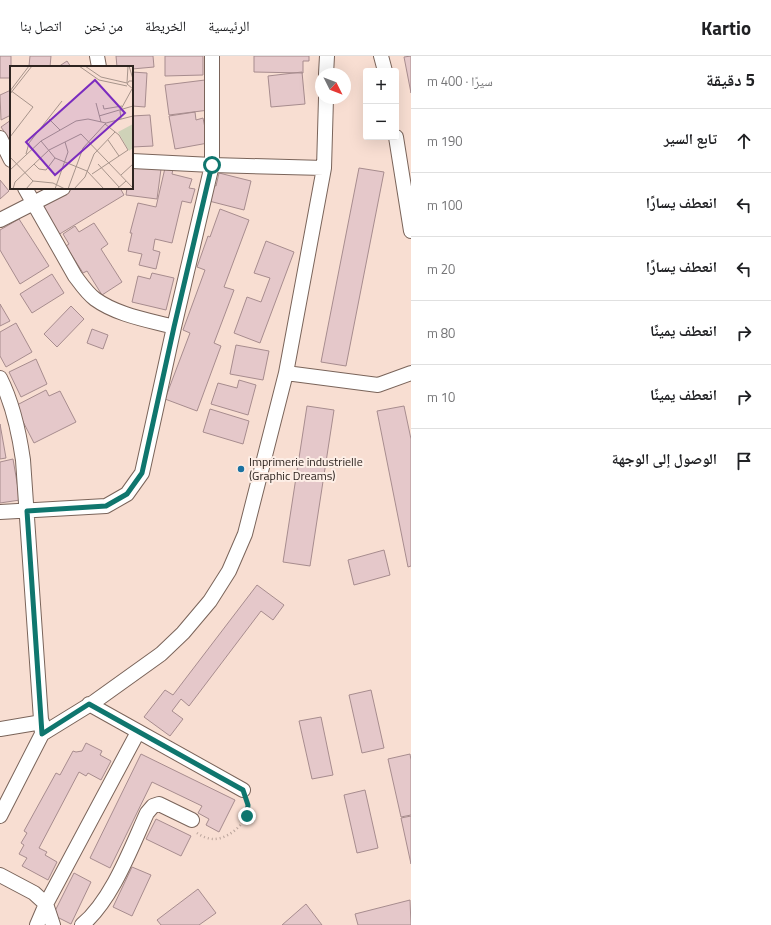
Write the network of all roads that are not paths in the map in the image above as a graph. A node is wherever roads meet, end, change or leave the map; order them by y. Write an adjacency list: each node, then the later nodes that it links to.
1 (96, 56): 5 (street)
2 (212, 56): 13 (street)
3 (327, 56): 6 (street)
4 (381, 56): 7 (street)
5 (99, 66)
6 (326, 68)
7 (384, 68)
8 (326, 104): 14 (street)
9 (0, 138): 11 (street)
10 (396, 140): 19 (street)
11 (10, 158)
12 (133, 162): 13 (street)
13 (212, 165): 14 (street); 20 (street)
14 (324, 168): 22 (street)
15 (26, 189): 17 (street)
16 (61, 189): 17 (street)
17 (33, 203): 18 (street); 20 (street)
18 (0, 220)
19 (411, 231)
20 (174, 327): 24 (street)
21 (411, 372): 22 (street)
22 (286, 373): 26 (street)
23 (0, 378): 24 (street)
24 (27, 511): 25 (street); 27 (street)
25 (0, 512)
26 (89, 704): 27 (street); 29 (street)
27 (42, 728): 28 (street); 31 (street)
28 (0, 729)
29 (138, 732): 30 (street); 34 (street)
30 (243, 790)
31 (0, 816)
32 (192, 820): 37 (street)
33 (0, 875): 34 (street)
34 (46, 904): 35 (street); 36 (street)
35 (37, 925)
36 (53, 925)
37 (82, 925)

